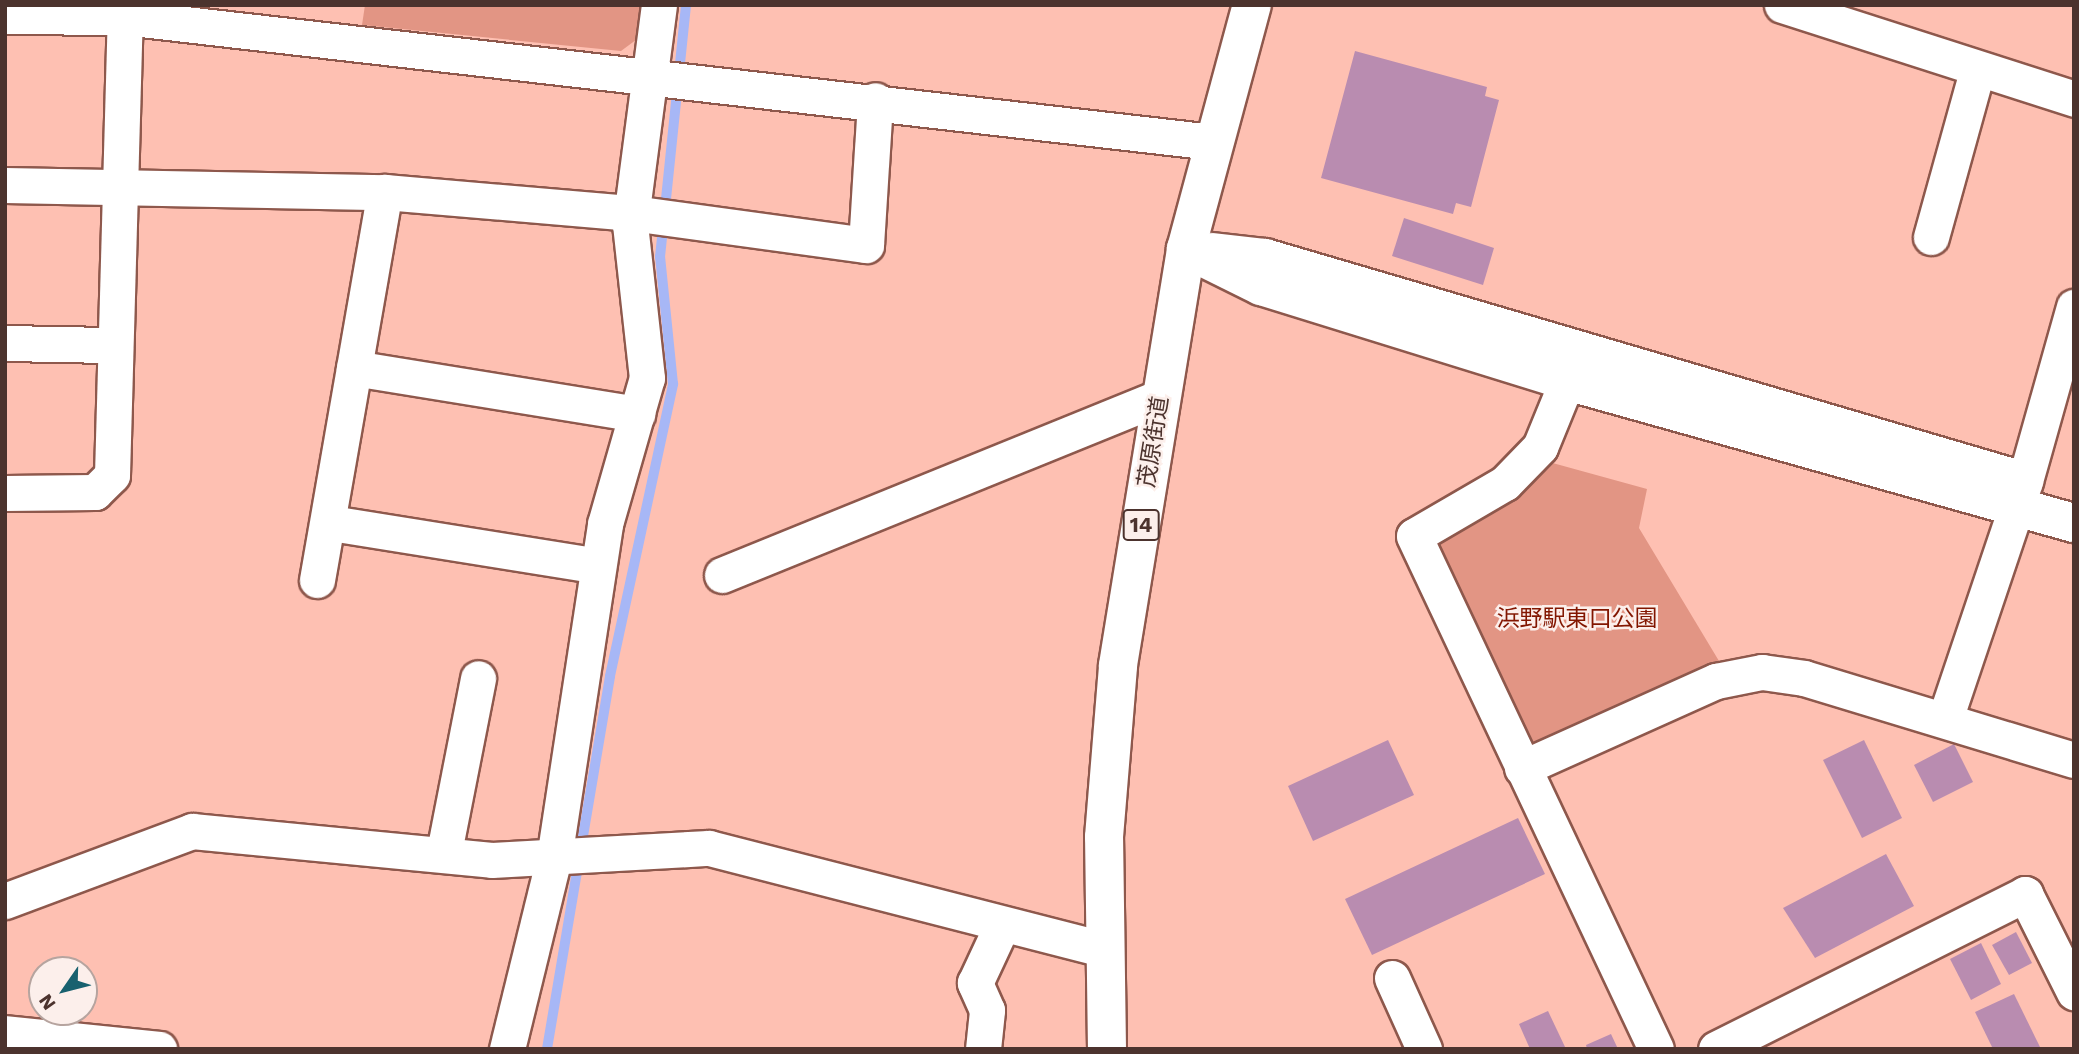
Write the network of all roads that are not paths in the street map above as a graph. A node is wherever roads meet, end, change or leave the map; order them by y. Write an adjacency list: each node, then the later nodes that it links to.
1 (659, 5): 7 (street)
2 (1782, 5): 6 (street)
3 (1250, 7): 10 (street, 茂原街道 / 14)
4 (124, 11): 5 (street); 7 (street); 12 (street)
5 (5, 16)
6 (1977, 71): 8 (street); 15 (street)
7 (647, 73): 9 (street); 14 (street)
8 (2074, 99)
9 (875, 100): 10 (street); 14 (street)
10 (1212, 142): 16 (street, 茂原街道 / 14)
11 (5, 185): 12 (street)
12 (121, 187): 13 (street); 19 (street)
13 (385, 192): 14 (street); 20 (street)
14 (632, 213): 23 (street)
15 (1931, 237)
16 (1186, 249): 21 (street); 22 (street, 茂原街道 / 14); 25 (street)
17 (2074, 307): 25 (street)
18 (5, 344): 19 (street)
19 (114, 345): 24 (street)
20 (354, 368): 23 (street); 27 (street)
21 (1567, 381): 25 (street); 35 (street)
22 (1161, 397): 30 (street); 40 (street, 茂原街道 / 14)
23 (637, 414): 29 (street)
24 (5, 493)
25 (2020, 494): 26 (street); 28 (street); 33 (street)
26 (2074, 495)
27 (331, 523): 29 (street); 31 (street)
28 (2074, 523)
29 (598, 566): 37 (street)
30 (722, 575)
31 (317, 580)
32 (478, 678): 36 (street)
33 (1945, 719): 34 (street); 35 (street)
34 (2074, 760)
35 (1522, 768): 49 (street)
36 (444, 852): 37 (street); 38 (street)
37 (554, 858): 39 (street); 45 (street)
38 (5, 901)
39 (1002, 925): 40 (street); 46 (street)
40 (1102, 949): 47 (street, 茂原街道 / 14)
41 (1392, 978): 48 (street)
42 (2074, 992): 50 (street)
43 (5, 1033): 44 (street)
44 (159, 1049)
45 (507, 1049)
46 (983, 1049)
47 (1107, 1049)
48 (1424, 1049)
49 (1656, 1049)
50 (1716, 1049)

